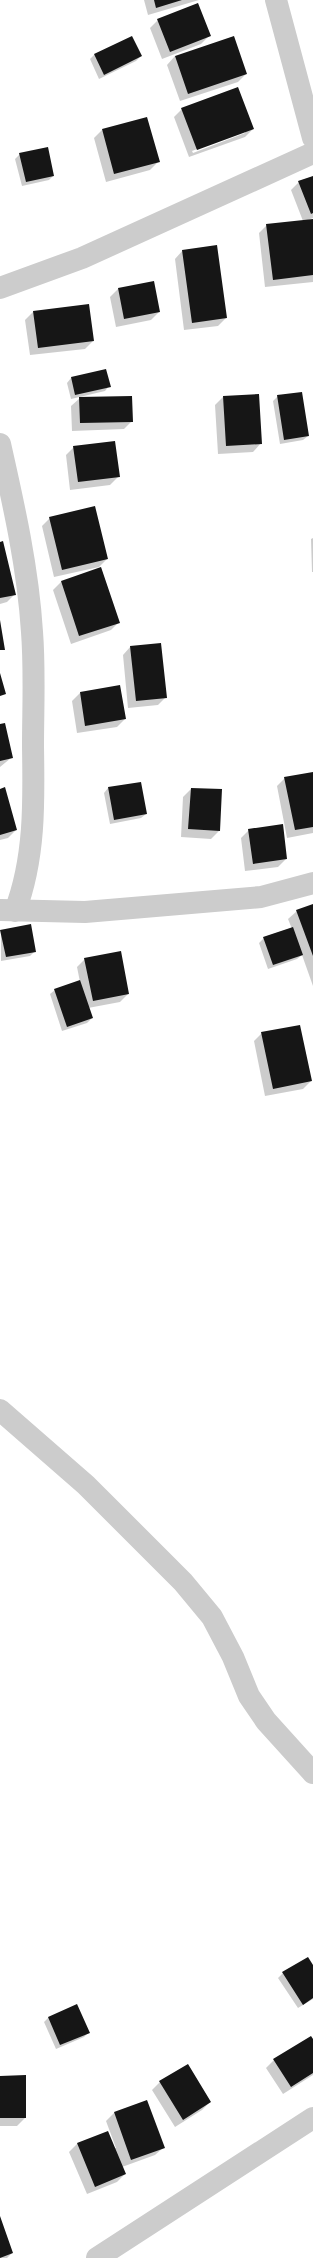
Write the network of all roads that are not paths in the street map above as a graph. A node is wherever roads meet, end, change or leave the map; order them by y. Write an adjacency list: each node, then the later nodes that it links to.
1 (276, 0): 2 (street)
2 (313, 138)
3 (313, 153): 4 (street)
4 (0, 288)
5 (0, 444): 6 (street)
6 (5, 490): 8 (street)
7 (313, 882): 8 (street)
8 (7, 910)
9 (0, 1410): 10 (street)
10 (313, 1773)
11 (313, 2118): 12 (street)
12 (97, 2258)

